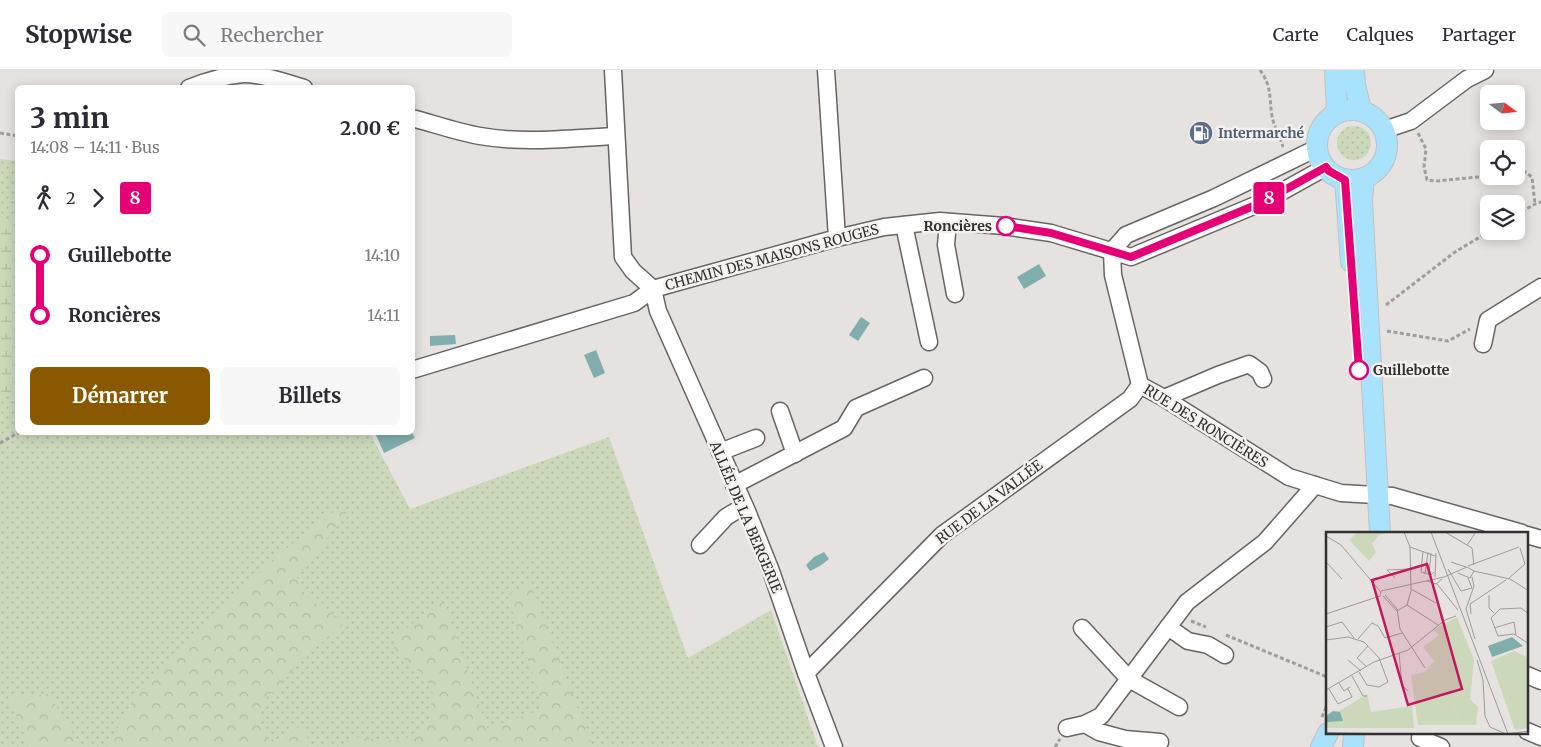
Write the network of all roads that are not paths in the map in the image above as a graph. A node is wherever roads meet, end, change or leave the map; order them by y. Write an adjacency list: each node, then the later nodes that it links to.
1 (612, 70): 12 (street)
2 (826, 70): 18 (street)
3 (1336, 70): 9 (main road)
4 (1354, 70): 8 (main road)
5 (1485, 70): 11 (street)
6 (197, 85): 7 (street)
7 (294, 85)
8 (1361, 110): 9 (main road); 11 (main road)
9 (1337, 112): 13 (main road)
10 (415, 119): 12 (street)
11 (1384, 130): 15 (main road)
12 (615, 136): 21 (street)
13 (1317, 148): 14 (main road); 19 (street)
14 (1326, 167): 15 (main road); 19 (street, CHEMIN DES MAISONS ROUGES)
15 (1354, 179): 36 (main road)
16 (948, 222): 17 (street, CHEMIN DES MAISONS ROUGES); 19 (street, CHEMIN DES MAISONS ROUGES); 22 (street)
17 (904, 225): 18 (street, CHEMIN DES MAISONS ROUGES); 23 (street)
18 (837, 238): 21 (street, CHEMIN DES MAISONS ROUGES)
19 (1112, 251): 28 (street, RUE DES RONCIÈRES)
20 (1541, 287): 24 (street)
21 (653, 289): 25 (street, CHEMIN DES MAISONS ROUGES); 32 (street, ALLÉE DE LA BERGERIE)
22 (955, 294)
23 (929, 342)
24 (1483, 344)
25 (415, 369)
26 (924, 378): 33 (street)
27 (1263, 379): 29 (street)
28 (1140, 384): 29 (street, RUE DES RONCIÈRES); 45 (street, RUE DE LA VALLÉE)
29 (1164, 398): 35 (street, RUE DES RONCIÈRES)
30 (780, 411): 33 (street)
31 (756, 438): 32 (street)
32 (720, 452): 34 (street, ALLÉE DE LA BERGERIE)
33 (795, 454): 34 (street)
34 (734, 485): 37 (street, ALLÉE DE LA BERGERIE)
35 (1315, 485): 36 (street, RUE DES RONCIÈRES); 42 (street)
36 (1374, 495): 38 (main road); 39 (main road); 40 (street, RUE DES RONCIÈRES)
37 (744, 506): 41 (street); 45 (street, ALLÉE DE LA BERGERIE)
38 (1371, 532)
39 (1380, 532)
40 (1527, 532)
41 (700, 545)
42 (1172, 621): 44 (street); 47 (street)
43 (1082, 628): 47 (street)
44 (1225, 655)
45 (806, 673): 58 (street, ALLÉE DE LA BERGERIE)
46 (1528, 675): 48 (street)
47 (1129, 679): 49 (street); 50 (street)
48 (1541, 681)
49 (1179, 708)
50 (1085, 724): 52 (street); 57 (street)
51 (1325, 725): 59 (main road)
52 (1067, 728)
53 (1528, 731): 55 (street)
54 (1354, 734): 60 (main road)
55 (1541, 737)
56 (1419, 739): 61 (street)
57 (1160, 742)
58 (834, 747)
59 (1321, 747)
60 (1353, 747)
61 (1441, 747)

